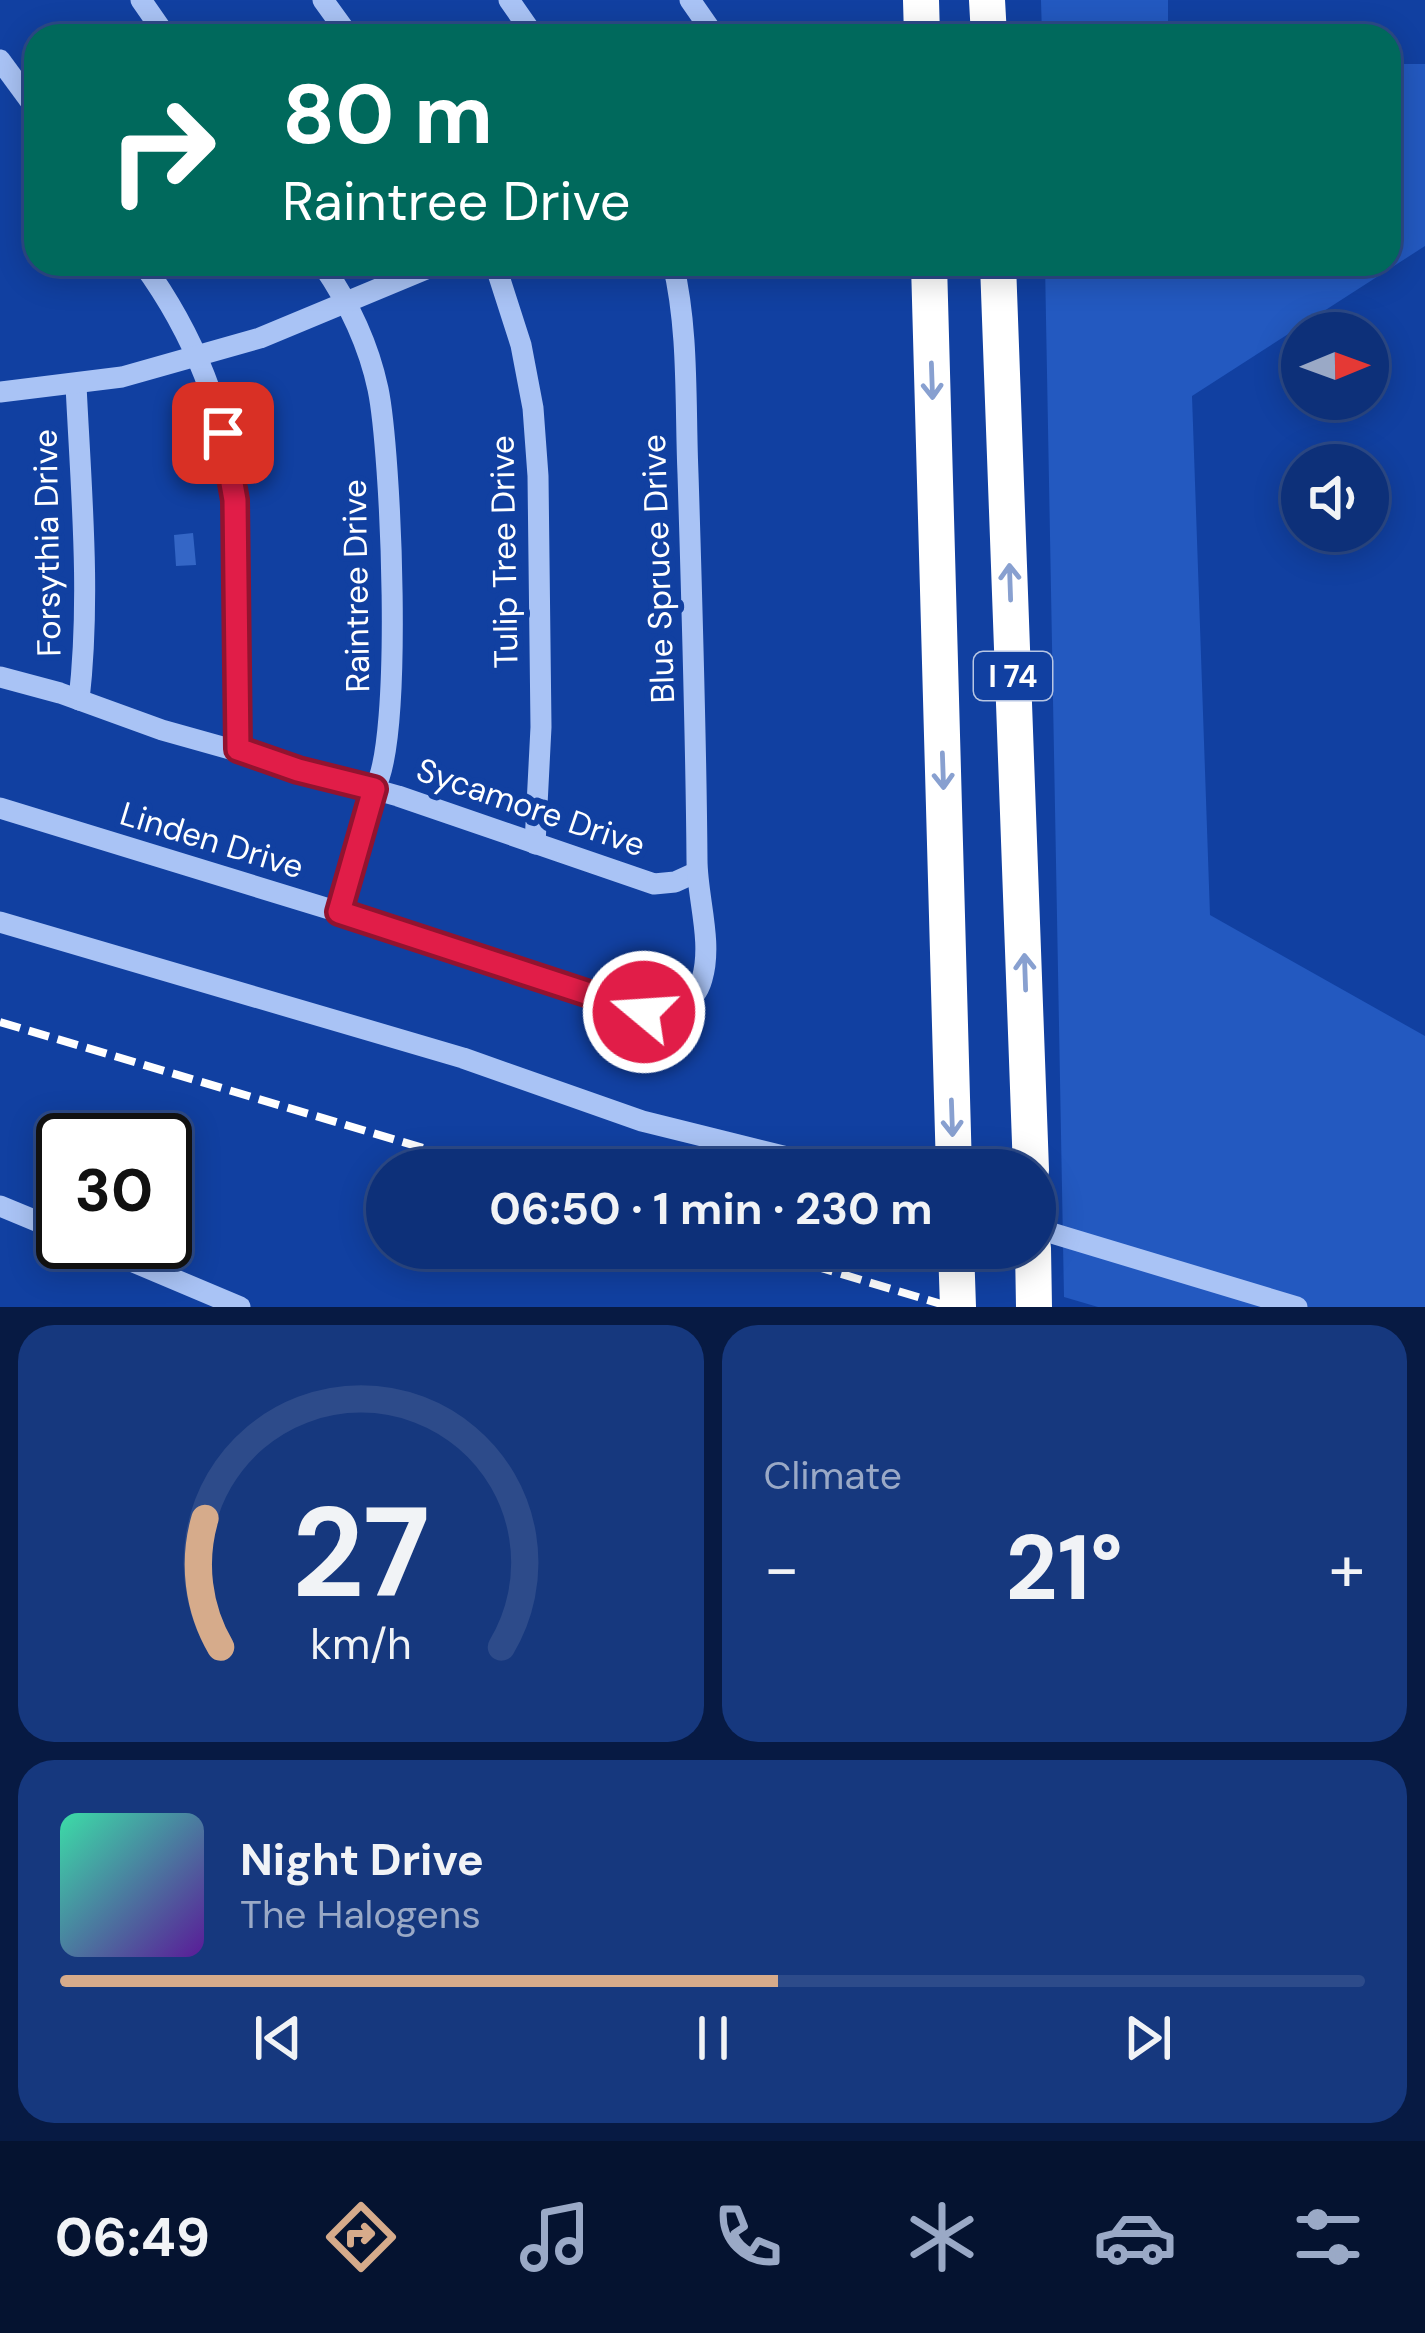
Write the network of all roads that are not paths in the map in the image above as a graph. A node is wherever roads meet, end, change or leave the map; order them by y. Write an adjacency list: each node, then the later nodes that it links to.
1 (0, 60): 2 (street)
2 (24, 93)
3 (150, 276): 11 (street)
4 (330, 276): 10 (street, Raintree Drive)
5 (411, 276): 10 (street)
6 (499, 276): 19 (street, Tulip Tree Drive)
7 (676, 276): 20 (street, Blue Spruce Drive)
8 (928, 276): 24 (highway, I 74, one-way to 24)
9 (998, 276): 25 (highway, I 74, one-way to 9)
10 (349, 303): 11 (street); 17 (street, Raintree Drive)
11 (197, 354): 12 (street); 16 (street)
12 (76, 385): 13 (street); 15 (street, Forsythia Drive)
13 (0, 392)
14 (0, 677): 15 (street, Sycamore Drive)
15 (80, 700): 16 (street, Sycamore Drive)
16 (238, 749): 17 (street, Sycamore Drive)
17 (374, 789): 19 (street, Sycamore Drive); 21 (street, Raintree Drive)
18 (0, 808): 21 (street, Linden Drive)
19 (535, 844): 20 (street, Sycamore Drive)
20 (697, 872): 21 (street, Linden Drive)
21 (339, 912)
22 (0, 922): 23 (street)
23 (757, 1149)
24 (953, 1149)
25 (1030, 1149)
26 (0, 1206): 27 (street)
27 (36, 1221)
28 (1056, 1234): 35 (street)
29 (150, 1269): 32 (street)
30 (957, 1269): 33 (highway)
31 (1033, 1269): 34 (highway)
32 (240, 1307)
33 (958, 1307)
34 (1034, 1307)
35 (1297, 1307)

